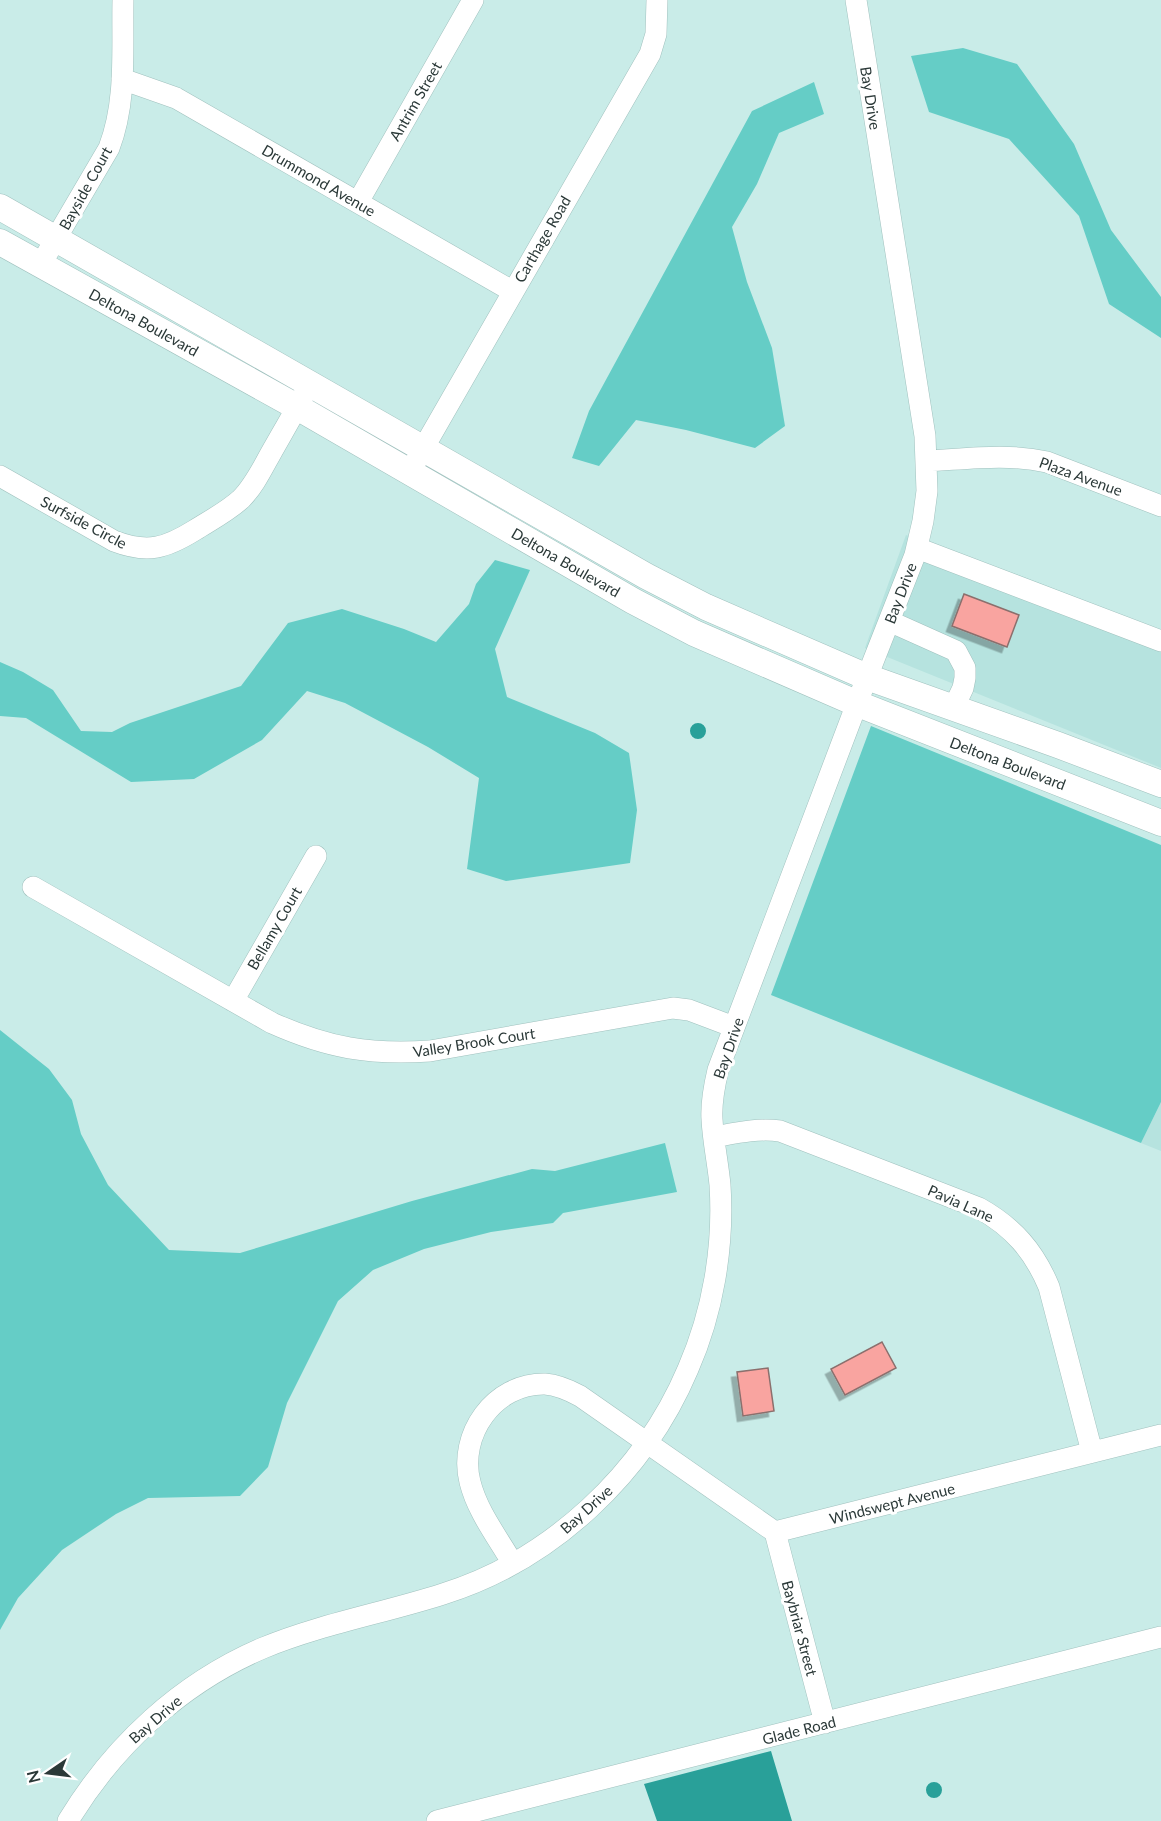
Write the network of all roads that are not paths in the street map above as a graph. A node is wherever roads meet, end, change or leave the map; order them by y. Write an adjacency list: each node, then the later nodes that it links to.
1 (123, 0): 5 (street, Bayside Court)
2 (473, 0): 6 (street, Antrim Street)
3 (657, 0): 11 (street, Carthage Road)
4 (856, 0): 15 (street, Bay Drive)
5 (122, 80): 6 (street, Drummond Avenue); 8 (street, Bayside Court)
6 (358, 202): 11 (street, Drummond Avenue)
7 (0, 207): 8 (main road, Deltona Boulevard)
8 (56, 239): 10 (street, Bayside Court); 12 (main road, Deltona Boulevard)
9 (0, 242): 10 (main road, Deltona Boulevard)
10 (41, 264): 13 (main road, Deltona Boulevard)
11 (512, 291): 14 (street, Carthage Road)
12 (309, 384): 13 (street, Surfside Circle); 14 (main road, Deltona Boulevard)
13 (297, 408): 16 (main road, Deltona Boulevard); 17 (street, Surfside Circle)
14 (424, 448): 16 (street, Carthage Road); 22 (main road, Deltona Boulevard)
15 (927, 461): 18 (street, Plaza Avenue); 19 (street, Bay Drive)
16 (409, 473): 23 (main road, Deltona Boulevard)
17 (0, 476)
18 (1161, 506)
19 (916, 548): 20 (street, Bay Drive); 21 (street)
20 (890, 621): 22 (street, Bay Drive); 24 (street)
21 (1161, 641)
22 (867, 677): 23 (street, Bay Drive); 24 (main road, Deltona Boulevard)
23 (858, 704): 26 (main road, Deltona Boulevard); 30 (street, Bay Drive)
24 (953, 709): 25 (main road, Deltona Boulevard)
25 (1161, 784)
26 (1161, 823)
27 (316, 856): 29 (street, Bellamy Court)
28 (33, 887): 29 (street, Valley Brook Court)
29 (233, 1001): 30 (street, Valley Brook Court)
30 (734, 1027): 31 (street, Bay Drive)
31 (714, 1137): 33 (street, Bay Drive); 34 (street, Pavia Lane)
32 (1161, 1435): 34 (street, Windswept Avenue)
33 (647, 1443): 35 (street); 36 (street, Bay Drive); 36 (street)
34 (1092, 1452): 35 (street, Windswept Avenue)
35 (775, 1533): 38 (street, Baybriar Street)
36 (513, 1564): 39 (street, Bay Drive)
37 (1161, 1637): 38 (street, Glade Road)
38 (825, 1723): 40 (street, Glade Road)
39 (68, 1821)
40 (437, 1821)

